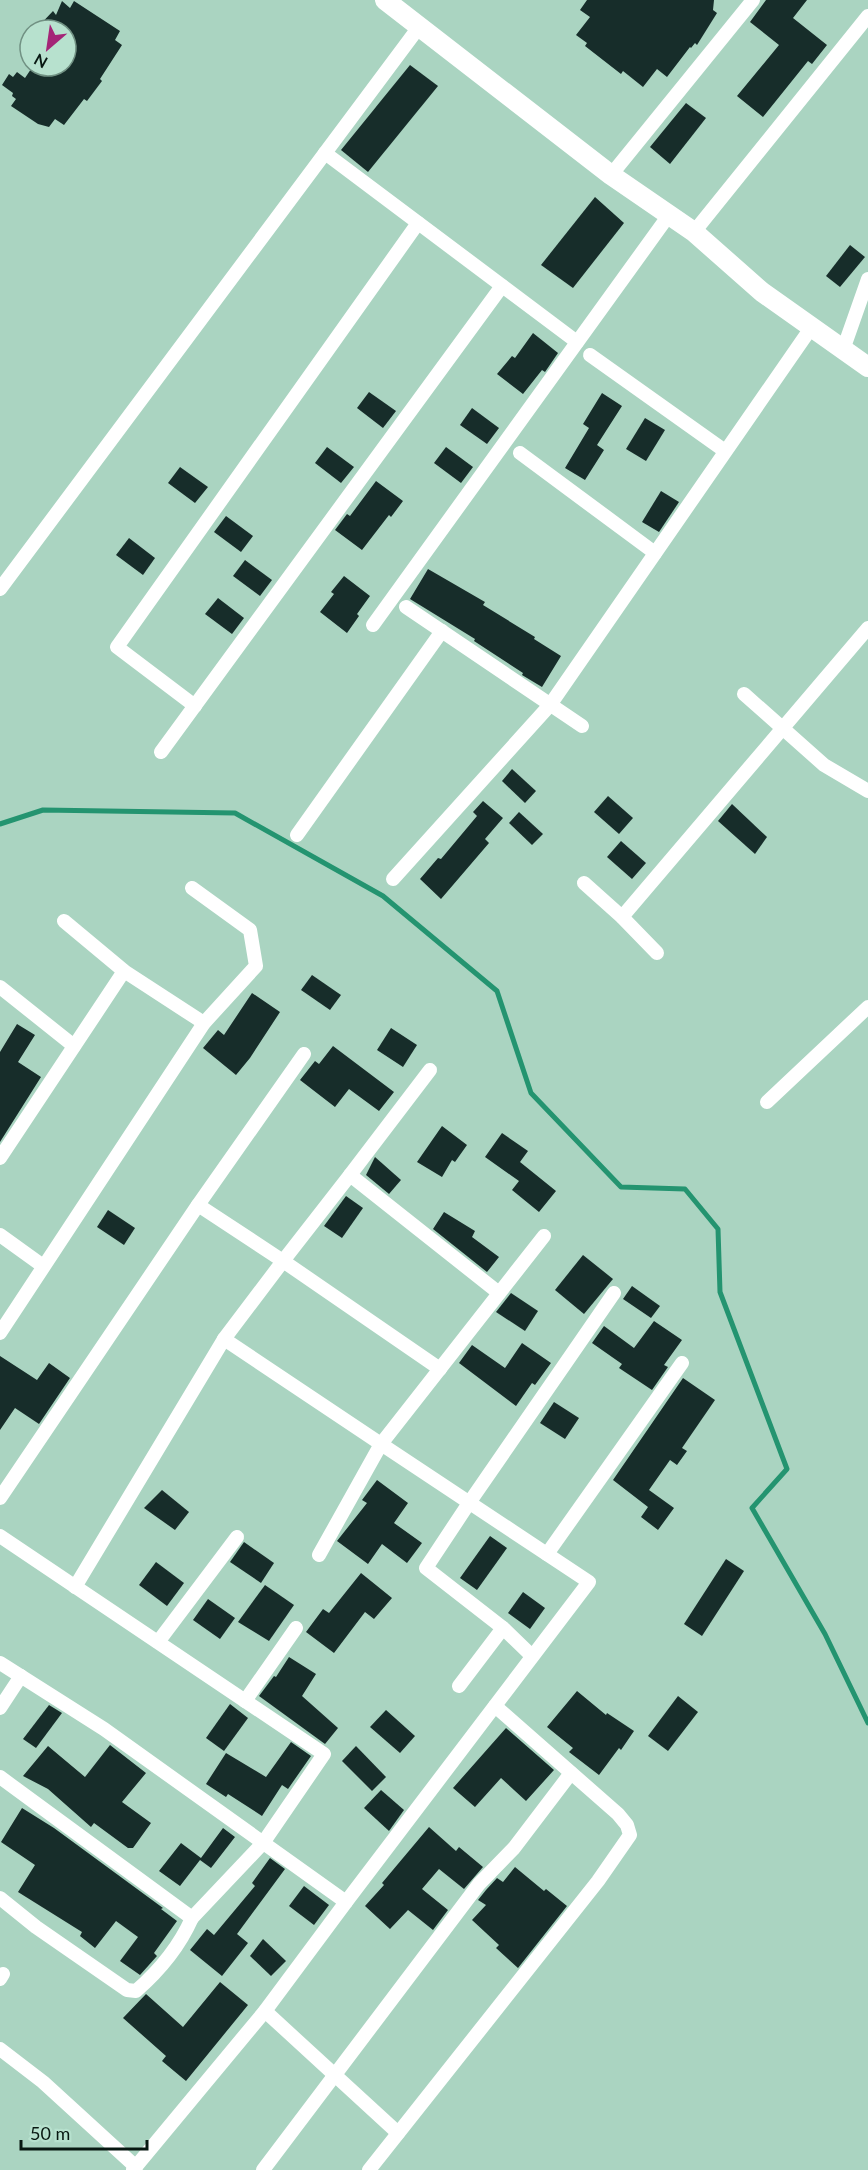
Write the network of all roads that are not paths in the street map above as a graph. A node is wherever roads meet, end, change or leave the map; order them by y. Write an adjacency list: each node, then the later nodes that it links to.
1 (385, 0): 4 (street)
2 (753, 0): 6 (street)
3 (868, 16): 9 (street)
4 (419, 27): 5 (street); 6 (street)
5 (325, 153): 8 (street); 20 (street)
6 (611, 175): 7 (street)
7 (669, 215): 9 (street); 13 (street)
8 (418, 223): 11 (street); 27 (street)
9 (694, 232): 12 (street)
10 (868, 279): 14 (street)
11 (502, 286): 13 (street); 27 (street)
12 (811, 328): 14 (street); 17 (street)
13 (577, 342): 22 (street)
14 (843, 350): 16 (street)
15 (590, 355): 17 (street)
16 (868, 367)
17 (725, 451): 19 (street)
18 (520, 453): 19 (street)
19 (655, 553): 26 (street)
20 (0, 589)
21 (406, 607): 24 (street)
22 (374, 625)
23 (868, 628): 29 (street)
24 (442, 631): 26 (street); 32 (street)
25 (744, 694): 29 (street)
26 (550, 705): 28 (street); 33 (street)
27 (195, 706): 30 (street)
28 (582, 726)
29 (783, 729): 31 (street); 36 (street)
30 (161, 752)
31 (868, 791)
32 (297, 835)
33 (393, 879)
34 (584, 883): 36 (street)
35 (192, 888): 42 (street)
36 (622, 917): 38 (street)
37 (64, 921): 39 (street)
38 (657, 953)
39 (124, 971): 42 (street); 43 (street)
40 (0, 987): 43 (street)
41 (868, 1007): 46 (street)
42 (204, 1023): 53 (street)
43 (74, 1046): 47 (street)
44 (304, 1054): 49 (street)
45 (430, 1070): 48 (street)
46 (767, 1102)
47 (0, 1158)
48 (350, 1175): 52 (street); 54 (street)
49 (198, 1205): 52 (street); 61 (street)
50 (0, 1235): 53 (street)
51 (544, 1236): 54 (street)
52 (283, 1261): 57 (street); 59 (street)
53 (44, 1266): 56 (street)
54 (499, 1293): 59 (street)
55 (614, 1293): 62 (street)
56 (0, 1333)
57 (224, 1339): 60 (street); 67 (street)
58 (682, 1363): 65 (street)
59 (440, 1369): 60 (street)
60 (381, 1444): 62 (street); 66 (street)
61 (0, 1498)
62 (469, 1503): 65 (street); 69 (street)
63 (0, 1536): 67 (street)
64 (237, 1537): 70 (street)
65 (547, 1554): 71 (street)
66 (319, 1555)
67 (75, 1587): 70 (street)
68 (296, 1628): 75 (street)
69 (503, 1628): 71 (street); 74 (street)
70 (158, 1642): 75 (street)
71 (532, 1656): 76 (street)
72 (0, 1663): 73 (street)
73 (21, 1676): 77 (street); 80 (street)
74 (459, 1686)
75 (245, 1701): 80 (street)
76 (495, 1706): 78 (street); 82 (street)
77 (0, 1708)
78 (571, 1773): 86 (street); 87 (street)
79 (0, 1778): 83 (street)
80 (263, 1843): 82 (street); 83 (street)
81 (0, 1898): 83 (street)
82 (346, 1902): 84 (street)
83 (192, 1918)
84 (265, 2011): 86 (street); 88 (street)
85 (0, 2049): 88 (street)
86 (336, 2074): 87 (street); 89 (street)
87 (398, 2133): 90 (street)
88 (134, 2168)
89 (263, 2170)
90 (369, 2170)

